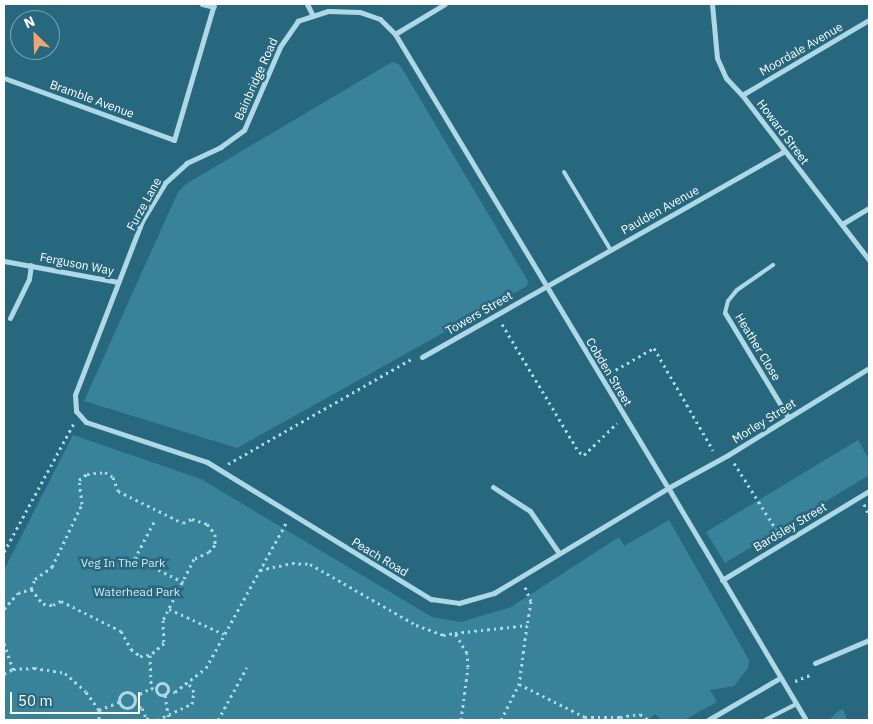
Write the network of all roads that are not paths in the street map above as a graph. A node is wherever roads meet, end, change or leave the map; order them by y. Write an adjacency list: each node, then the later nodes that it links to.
1 (202, 4): 5 (street)
2 (307, 4): 6 (street)
3 (445, 4): 8 (street)
4 (712, 4): 10 (street, Howard Street)
5 (214, 5): 9 (street, Bramble Avenue)
6 (312, 14): 8 (street); 12 (street, Bainbridge Road)
7 (869, 20): 10 (street, Moordale Avenue)
8 (395, 34): 22 (street, Cobden Street)
9 (4, 78)
10 (742, 95): 11 (street, Howard Street)
11 (785, 151): 15 (street, Howard Street); 16 (street, Paulden Avenue)
12 (187, 163): 21 (street, Furze Lane)
13 (564, 172): 16 (lane)
14 (869, 208): 15 (street)
15 (842, 224): 17 (street, Howard Street)
16 (610, 249): 22 (street, Paulden Avenue)
17 (869, 260)
18 (4, 261): 19 (street, Ferguson Way)
19 (31, 265): 21 (street, Ferguson Way); 24 (street, Ferguson Way)
20 (773, 265): 23 (lane)
21 (118, 282): 28 (street, Furze Lane)
22 (546, 285): 25 (street, Towers Street); 30 (street, Cobden Street)
23 (725, 313): 27 (street, Heather Close)
24 (10, 318)
25 (422, 357)
26 (869, 368): 27 (street, Morley Street)
27 (788, 417): 30 (street, Morley Street)
28 (80, 418): 32 (street, Peach Road)
29 (494, 487): 32 (street)
30 (668, 488): 32 (street, Peach Road); 33 (street, Cobden Street)
31 (869, 490): 33 (street, Bardsley Street)
32 (559, 553)
33 (722, 580): 36 (street, Cobden Street)
34 (869, 640): 35 (street)
35 (815, 663)
36 (780, 678): 37 (street, Cobden Street); 38 (street)
37 (796, 704): 39 (lane); 40 (street, Cobden Street)
38 (708, 720)
39 (766, 720)
40 (806, 720)

